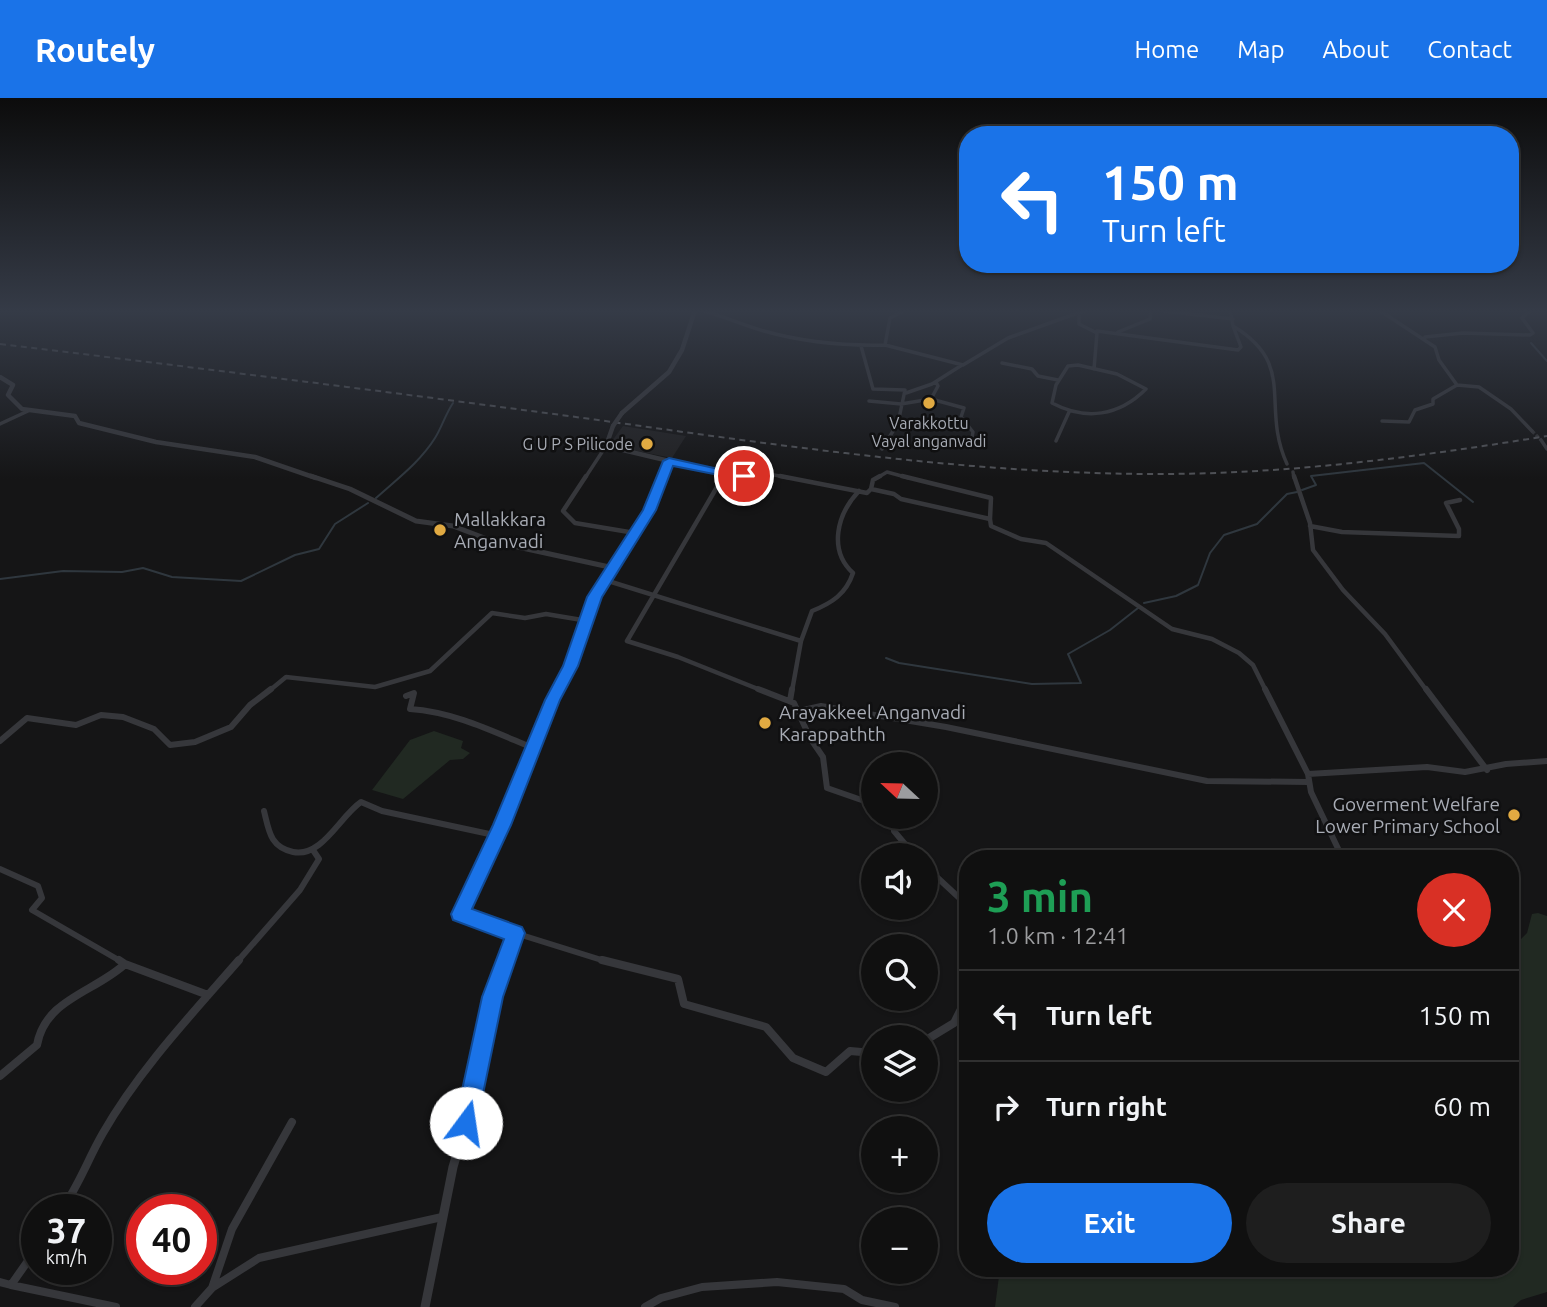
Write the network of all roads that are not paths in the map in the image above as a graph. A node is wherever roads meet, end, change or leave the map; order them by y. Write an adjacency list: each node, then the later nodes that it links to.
1 (672, 366): 25 (street, bridge)
2 (867, 366): 14 (street)
3 (961, 366): 12 (street)
4 (1019, 366): 11 (street)
5 (1069, 366): 11 (street)
6 (1079, 366): 9 (street)
7 (1272, 366): 30 (street)
8 (1444, 366): 13 (street)
9 (1094, 369): 19 (street)
10 (0, 377): 18 (street)
11 (1058, 380): 19 (street)
12 (936, 382): 14 (street); 15 (street)
13 (1457, 385): 20 (street); 22 (street)
14 (905, 393): 17 (street)
15 (931, 399): 17 (street); 26 (street)
16 (869, 401): 17 (street)
17 (901, 404): 27 (street)
18 (28, 411): 21 (street); 39 (street)
19 (1069, 412): 24 (street)
20 (1382, 421)
21 (0, 424)
22 (1532, 431)
23 (1541, 440): 28 (street)
24 (1056, 441)
25 (606, 446): 29 (street); 38 (street)
26 (970, 448)
27 (883, 449)
28 (1547, 449)
29 (669, 461): 31 (street); 38 (street)
30 (1286, 464)
31 (720, 470): 34 (street); 41 (street)
32 (1293, 472): 37 (street)
33 (871, 489): 34 (street); 36 (street); 36 (street)
34 (859, 491): 43 (street)
35 (1460, 500): 37 (street)
36 (990, 519): 51 (street)
37 (1310, 526): 50 (street)
38 (635, 533): 39 (street)
39 (614, 568): 40 (street)
40 (605, 580): 41 (street); 42 (street)
41 (653, 595): 43 (street); 45 (street)
42 (588, 621): 47 (street); 48 (street)
43 (801, 640): 45 (street)
44 (406, 696): 48 (street)
45 (790, 701): 46 (street)
46 (799, 711): 52 (street); 53 (street)
47 (0, 741)
48 (533, 748): 55 (street)
49 (1547, 761): 50 (street)
50 (1487, 770): 51 (street)
51 (1308, 774): 52 (street)
52 (1308, 782): 57 (street)
53 (861, 800)
54 (264, 811): 56 (street)
55 (495, 835): 56 (street); 61 (street)
56 (313, 849): 63 (street)
57 (1338, 850)
58 (0, 869): 62 (street)
59 (938, 878): 60 (street)
60 (959, 898)
61 (515, 933): 66 (street); 70 (street)
62 (125, 964): 63 (street); 67 (street)
63 (208, 995): 69 (street)
64 (959, 1013): 65 (street)
65 (938, 1033)
66 (861, 1049)
67 (0, 1076)
68 (292, 1122): 74 (street)
69 (72, 1194)
70 (442, 1217): 74 (street); 77 (street)
71 (21, 1270): 73 (street)
72 (0, 1282): 73 (street)
73 (10, 1285): 75 (street)
74 (212, 1288): 76 (street)
75 (116, 1307)
76 (195, 1307)
77 (425, 1307)
78 (645, 1307): 79 (street)
79 (895, 1307)

